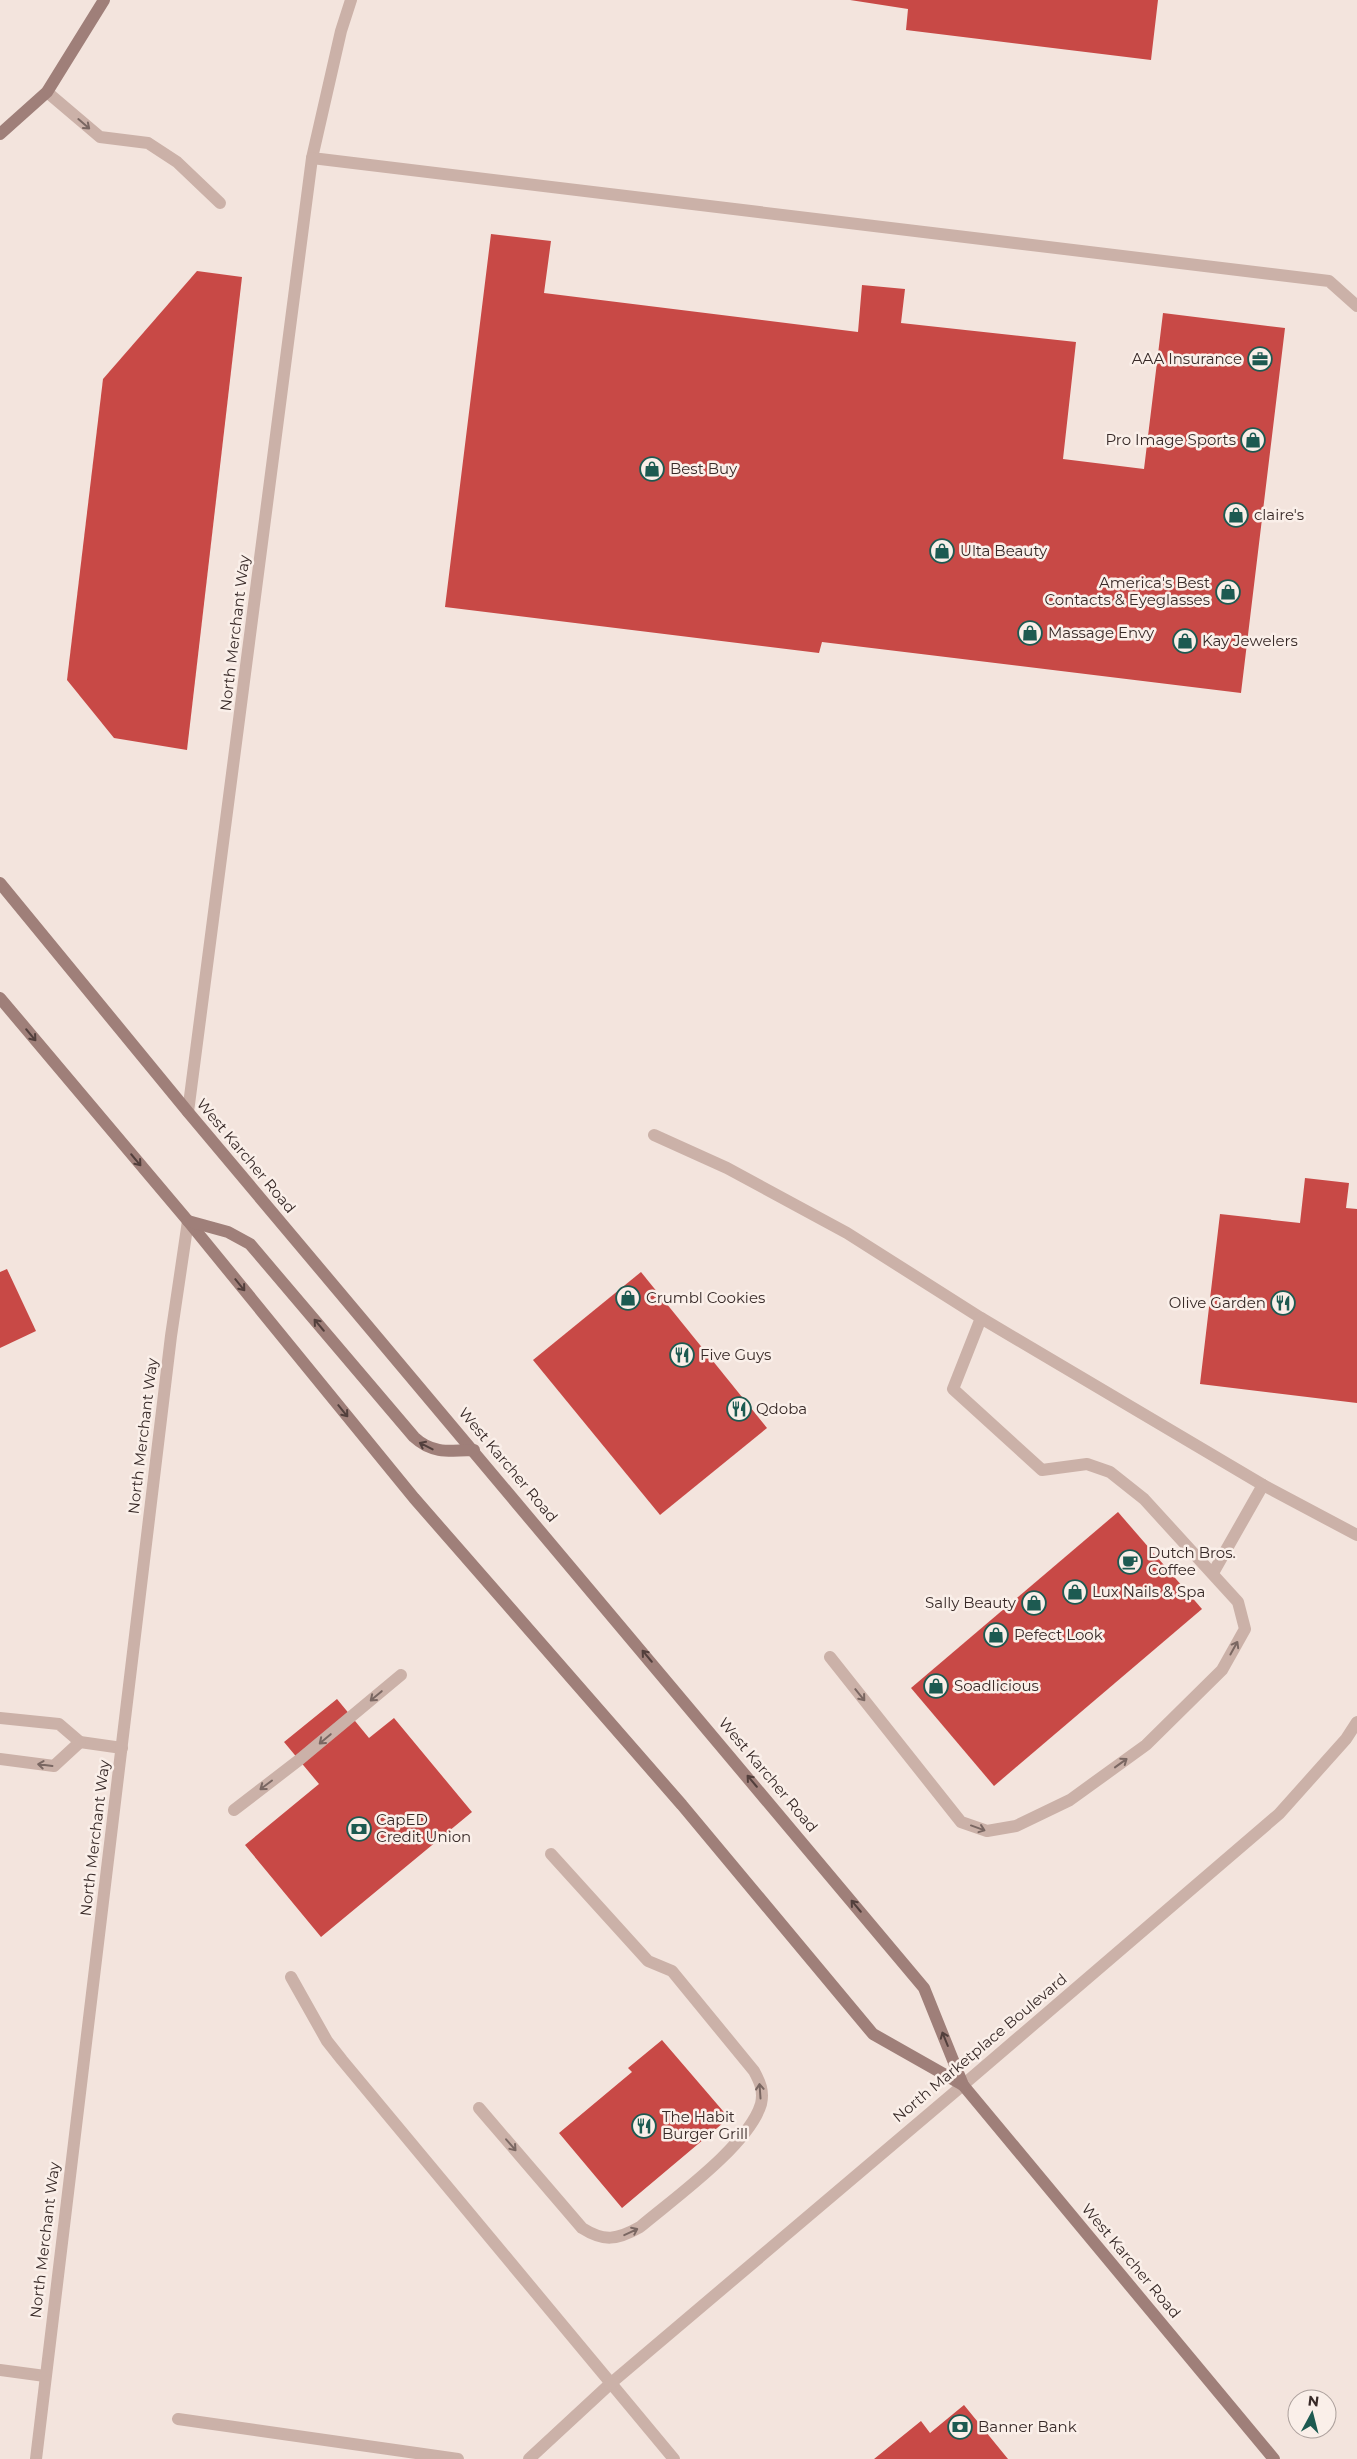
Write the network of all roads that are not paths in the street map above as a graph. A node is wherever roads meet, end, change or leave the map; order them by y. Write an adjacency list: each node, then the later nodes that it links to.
1 (104, 0): 3 (main road)
2 (351, 0): 5 (street, North Merchant Way)
3 (47, 92): 4 (main road); 6 (street, one-way to 6)
4 (0, 134)
5 (312, 158): 7 (street); 10 (street, North Merchant Way)
6 (220, 203)
7 (1357, 306)
8 (0, 883): 10 (main road, West Karcher Road)
9 (0, 998): 12 (main road, West Karcher Road, one-way to 12)
10 (188, 1112): 14 (main road, West Karcher Road)
11 (654, 1134): 13 (street)
12 (188, 1221): 14 (main road, one-way to 12); 24 (street, North Merchant Way); 29 (main road, West Karcher Road, one-way to 29)
13 (981, 1318): 15 (street); 17 (street)
14 (474, 1450): 29 (main road, West Karcher Road, one-way to 14)
15 (1263, 1485): 16 (street); 17 (street)
16 (1357, 1535)
17 (1213, 1573): 18 (street, one-way to 17)
18 (830, 1657)
19 (400, 1675): 26 (street, one-way to 26)
20 (0, 1718): 23 (street)
21 (1357, 1722): 22 (street, North Marketplace Boulevard)
22 (1351, 1738): 29 (street, North Marketplace Boulevard)
23 (80, 1742): 24 (street); 25 (street, one-way to 25)
24 (122, 1748): 32 (street, North Merchant Way)
25 (0, 1760)
26 (234, 1810)
27 (551, 1854): 30 (street, one-way to 27)
28 (291, 1977): 33 (street)
29 (963, 2085): 33 (street, North Marketplace Boulevard); 39 (main road, West Karcher Road)
30 (479, 2108)
31 (0, 2370): 32 (street)
32 (45, 2376): 35 (street, North Merchant Way)
33 (610, 2384): 37 (street, North Marketplace Boulevard); 38 (street)
34 (178, 2419): 36 (street)
35 (36, 2459)
36 (458, 2459)
37 (529, 2459)
38 (674, 2459)
39 (1274, 2459)

